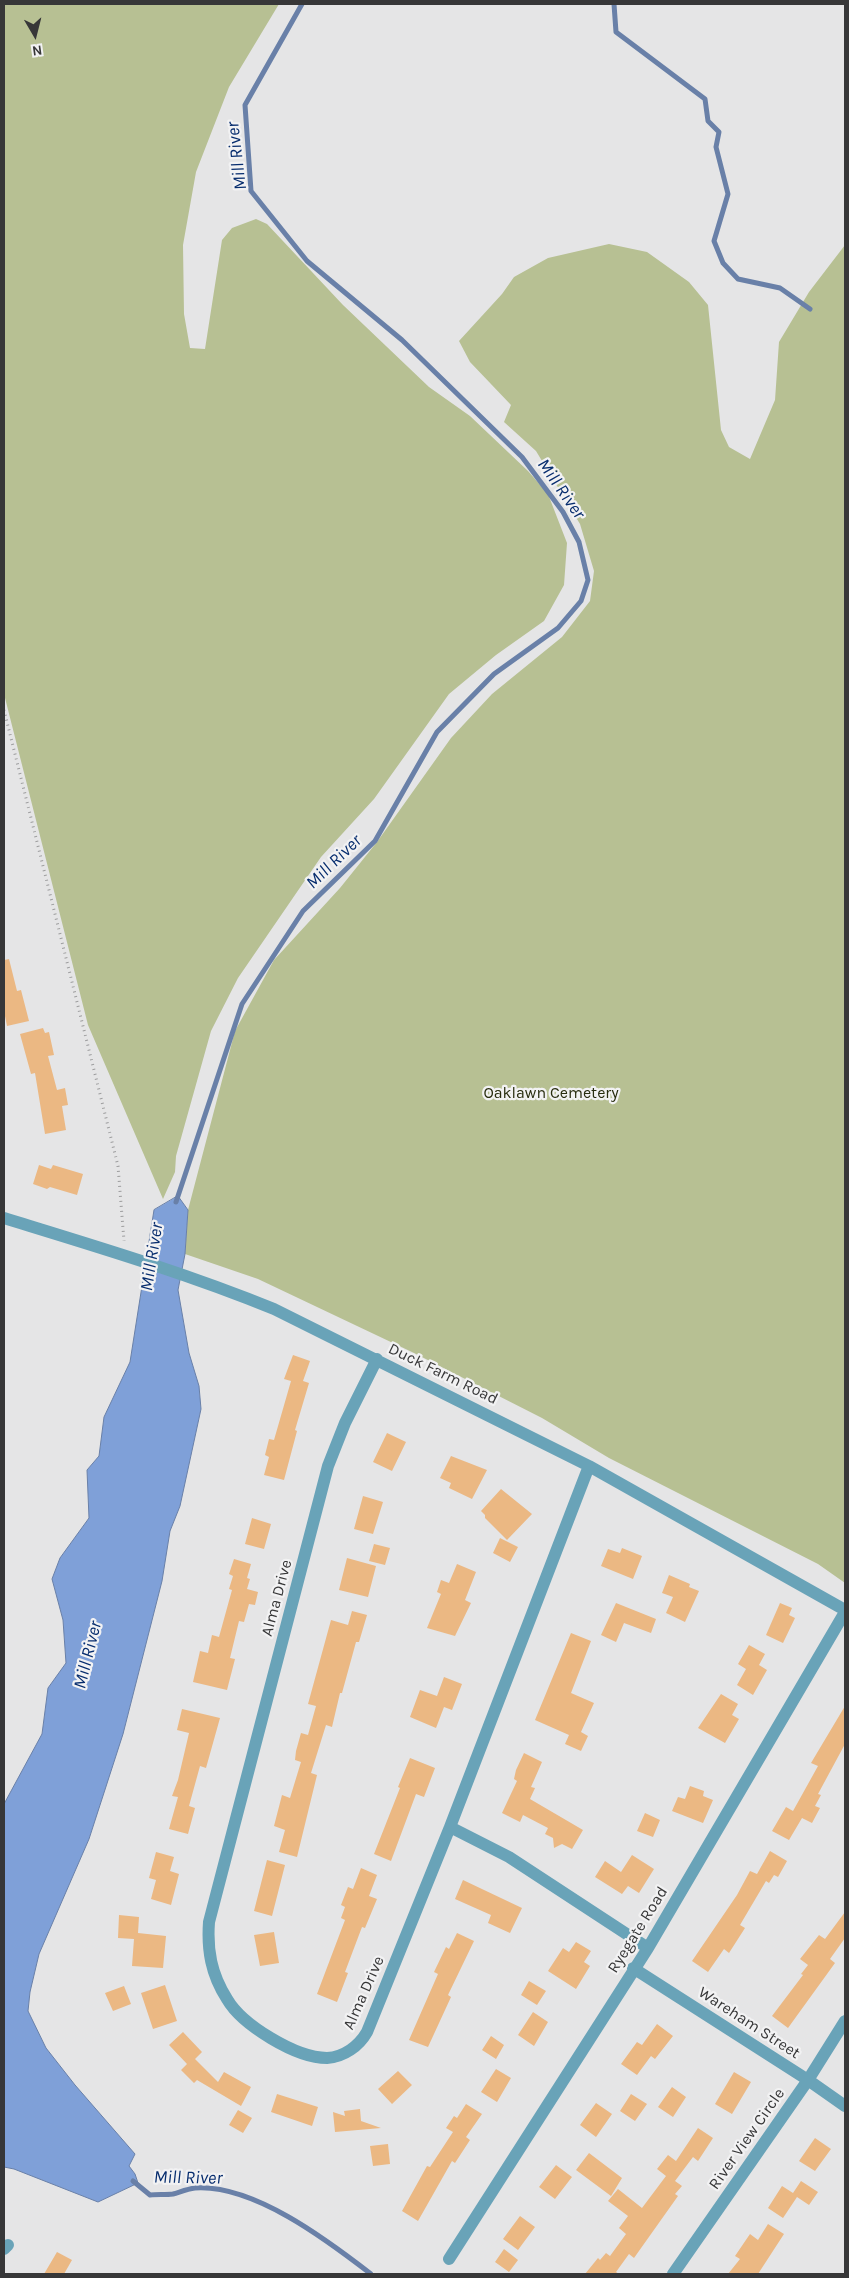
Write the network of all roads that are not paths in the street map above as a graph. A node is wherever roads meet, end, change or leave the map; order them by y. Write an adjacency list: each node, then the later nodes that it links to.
1 (4, 1218): 2 (street, Duck Farm Road)
2 (377, 1359): 3 (street, Duck Farm Road); 5 (street, Alma Drive)
3 (589, 1466): 4 (street, Duck Farm Road); 5 (street, Alma Drive)
4 (845, 1611): 6 (street, Ryegate Road)
5 (450, 1827): 6 (street)
6 (648, 1948): 7 (street, Ryegate Road)
7 (634, 1968): 9 (street, Wareham Street); 11 (street, Ryegate Road)
8 (845, 2021): 9 (street, River View Circle)
9 (808, 2080): 10 (street, Wareham Street); 12 (street, River View Circle)
10 (845, 2106)
11 (449, 2259)
12 (673, 2274)

